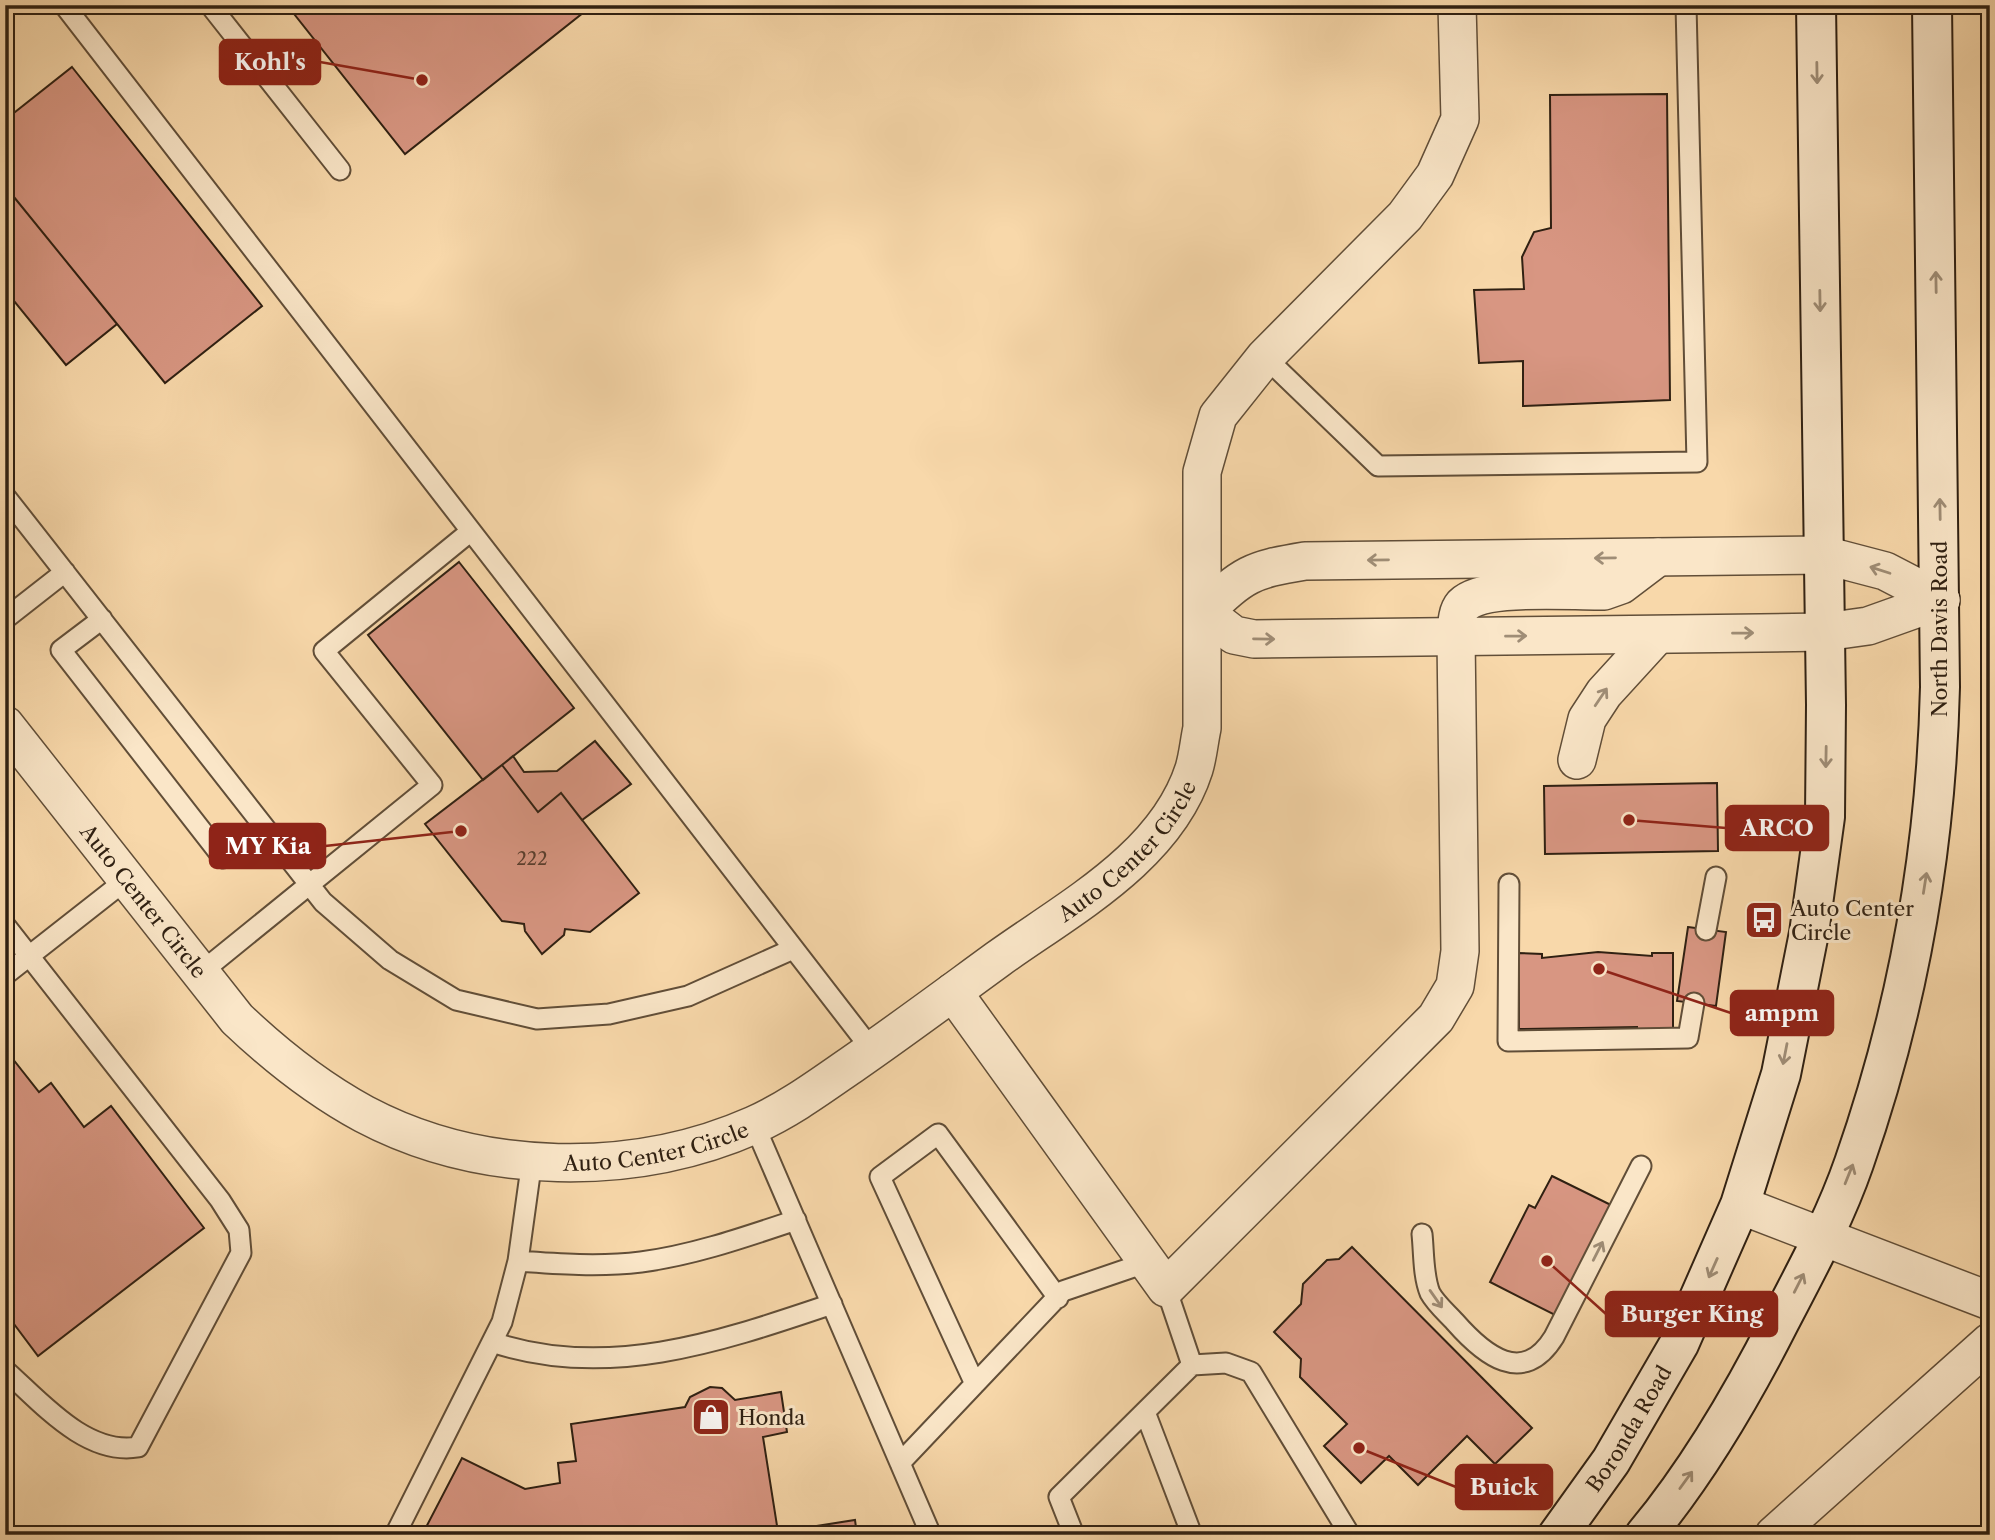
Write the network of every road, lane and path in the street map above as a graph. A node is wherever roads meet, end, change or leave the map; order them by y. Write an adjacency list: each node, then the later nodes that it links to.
1 (64, 5): 10 (lane)
2 (210, 5): 7 (lane)
3 (1457, 5): 8 (street, Auto Center Circle)
4 (1686, 5): 8 (lane)
5 (1816, 5): 11 (main road, one-way to 11)
6 (1932, 5): 14 (main road, North Davis Road, one-way to 6)
7 (340, 170)
8 (1265, 357): 15 (street, Auto Center Circle)
9 (5, 496): 13 (lane)
10 (471, 531): 27 (lane); 30 (lane)
11 (1824, 555): 12 (street); 14 (street, one-way to 11); 18 (main road)
12 (1658, 557): 15 (street, one-way to 15); 20 (street)
13 (65, 572): 16 (lane); 17 (lane)
14 (1941, 600): 18 (street); 43 (main road, North Davis Road, one-way to 14)
15 (1203, 612): 20 (street, one-way to 20); 34 (street, Auto Center Circle)
16 (5, 619)
17 (102, 619): 23 (lane); 23 (lane)
18 (1825, 632): 19 (street, one-way to 18); 40 (main road, one-way to 40)
19 (1657, 635): 20 (street, one-way to 19); 22 (street, one-way to 19)
20 (1456, 637): 45 (street)
21 (5, 725): 25 (street, Auto Center Circle)
22 (1577, 760)
23 (264, 827): 27 (lane)
24 (1716, 877): 29 (lane)
25 (126, 880): 31 (lane); 32 (street, Auto Center Circle)
26 (1508, 884): 35 (lane)
27 (308, 885): 30 (lane); 32 (lane)
28 (5, 925): 31 (lane)
29 (1706, 930)
30 (793, 949): 36 (lane)
31 (29, 956): 33 (lane); 52 (lane)
32 (199, 974): 38 (street, Auto Center Circle)
33 (5, 975)
34 (953, 992): 36 (street, Auto Center Circle); 45 (street)
35 (1694, 1003)
36 (872, 1050): 37 (street, Auto Center Circle)
37 (754, 1124): 38 (street, Auto Center Circle); 41 (lane)
38 (532, 1160): 44 (lane)
39 (1641, 1166): 42 (lane, one-way to 39)
40 (1740, 1205): 43 (street); 61 (main road, Boronda Road, one-way to 61)
41 (796, 1220): 44 (lane); 48 (lane)
42 (1422, 1234)
43 (1823, 1237): 47 (street); 62 (main road, one-way to 43)
44 (518, 1261): 49 (lane)
45 (1157, 1275): 46 (lane); 51 (lane)
46 (1058, 1298): 53 (lane); 53 (lane)
47 (1990, 1301)
48 (832, 1304): 49 (lane); 55 (lane)
49 (492, 1342): 56 (lane)
50 (1990, 1342): 63 (street)
51 (1192, 1365): 54 (lane); 60 (lane)
52 (5, 1370)
53 (975, 1384): 55 (lane)
54 (1146, 1412): 58 (lane); 59 (lane)
55 (900, 1463): 57 (lane)
56 (396, 1535)
57 (931, 1535)
58 (1074, 1535)
59 (1192, 1535)
60 (1350, 1535)
61 (1558, 1535)
62 (1645, 1535)
63 (1774, 1535)

